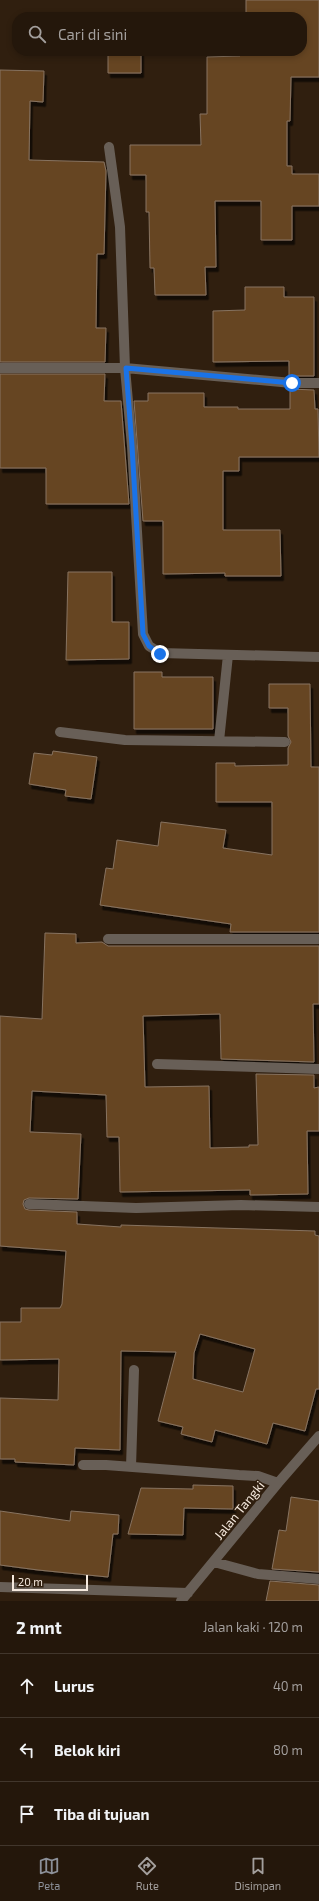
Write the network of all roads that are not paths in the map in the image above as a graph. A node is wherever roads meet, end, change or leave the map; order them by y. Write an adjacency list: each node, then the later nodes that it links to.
1 (109, 147): 3 (street)
2 (0, 368): 3 (street)
3 (126, 368): 4 (street); 5 (street)
4 (319, 383)
5 (228, 655): 6 (street); 8 (street)
6 (319, 658)
7 (60, 732): 8 (street)
8 (220, 741): 9 (street)
9 (285, 742)
10 (108, 939): 11 (street)
11 (319, 939)
12 (158, 1064): 13 (street)
13 (319, 1070)
14 (29, 1204): 15 (street)
15 (319, 1207)
16 (134, 1370): 19 (street)
17 (319, 1436): 20 (street, Jalan Tangki)
18 (83, 1465): 19 (street)
19 (131, 1467): 20 (street)
20 (278, 1483): 21 (street, Jalan Tangki)
21 (214, 1562): 22 (street); 24 (street, Jalan Tangki)
22 (319, 1579)
23 (0, 1587): 24 (street)
24 (185, 1597)

